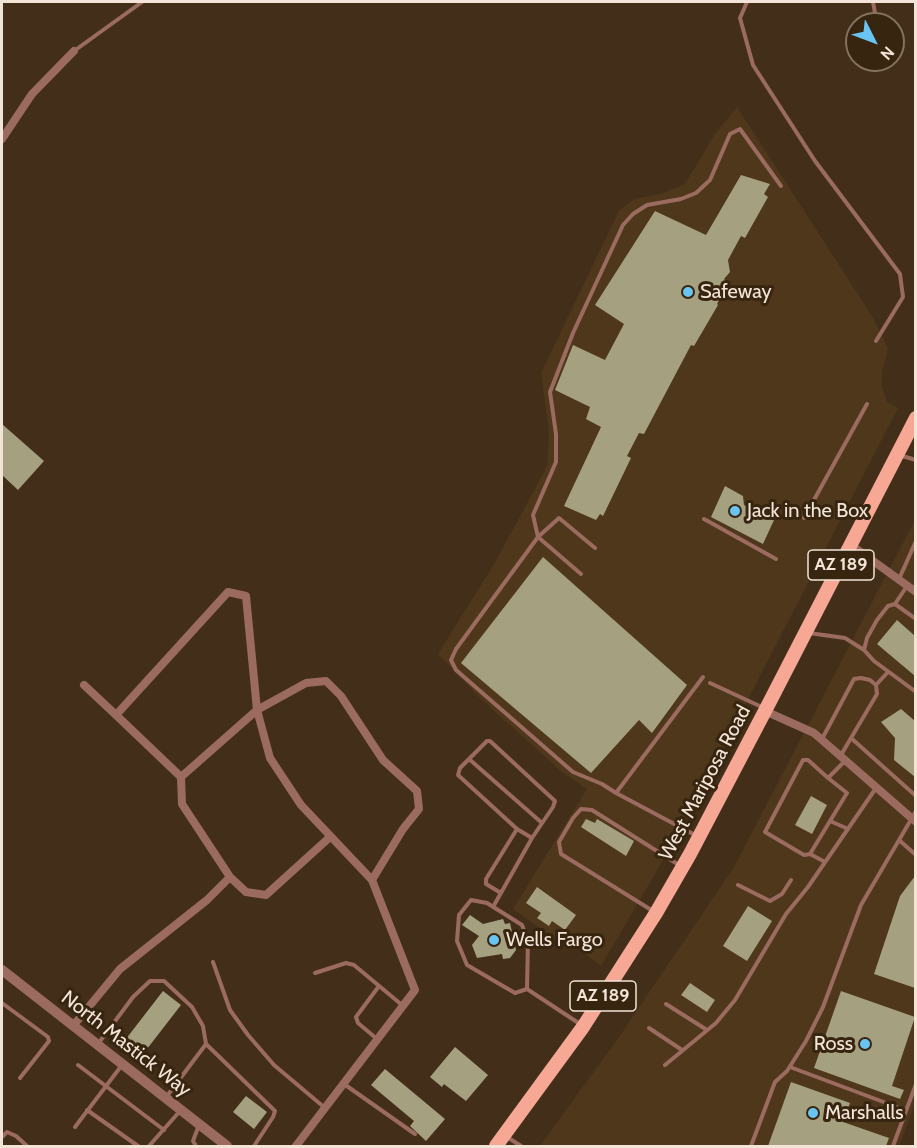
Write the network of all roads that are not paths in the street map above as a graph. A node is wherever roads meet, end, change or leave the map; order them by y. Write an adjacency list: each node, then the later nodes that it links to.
1 (142, 2): 3 (lane)
2 (747, 2): 6 (lane)
3 (74, 51): 4 (street)
4 (2, 139)
5 (781, 186): 13 (lane)
6 (876, 341)
7 (867, 405): 11 (lane)
8 (915, 418): 9 (main road, West Mariposa Road / AZ 189)
9 (897, 454): 10 (lane); 15 (main road, West Mariposa Road / AZ 189)
10 (915, 460)
11 (804, 518)
12 (704, 519): 17 (lane)
13 (538, 537): 16 (lane); 18 (lane); 41 (lane)
14 (915, 541): 19 (lane)
15 (851, 545): 19 (street); 23 (main road, West Mariposa Road / AZ 189)
16 (595, 548)
17 (776, 559)
18 (581, 574)
19 (903, 583): 20 (street); 21 (lane)
20 (915, 592)
21 (894, 604): 22 (lane); 24 (lane)
22 (915, 619)
23 (806, 633): 24 (lane); 32 (main road, West Mariposa Road / AZ 189)
24 (864, 650): 25 (lane)
25 (888, 672): 29 (lane); 30 (lane)
26 (703, 677): 41 (lane)
27 (710, 683): 32 (lane)
28 (84, 685): 33 (street)
29 (876, 685): 34 (lane); 35 (lane)
30 (915, 692)
31 (257, 710): 33 (street); 38 (street); 48 (street); 57 (street)
32 (766, 710): 35 (street); 49 (main road, West Mariposa Road / AZ 189)
33 (116, 715): 38 (street)
34 (851, 738): 36 (lane); 42 (lane)
35 (821, 740): 36 (street)
36 (843, 758): 39 (lane); 40 (street)
37 (469, 759): 45 (lane); 45 (lane); 46 (lane)
38 (181, 777): 56 (street)
39 (828, 778): 44 (lane); 52 (lane)
40 (877, 787): 43 (street); 47 (lane)
41 (616, 793): 49 (lane)
42 (915, 796)
43 (914, 817): 51 (lane)
44 (830, 821): 47 (lane); 52 (lane)
45 (542, 823): 50 (lane)
46 (517, 829): 50 (lane); 60 (lane)
47 (848, 829): 54 (lane)
48 (330, 837): 56 (street); 57 (street)
49 (698, 837): 55 (main road, West Mariposa Road / AZ 189)
50 (532, 838): 60 (lane)
51 (899, 840): 53 (lane); 82 (lane)
52 (810, 854): 54 (lane)
53 (915, 855)
54 (825, 862): 74 (lane)
55 (682, 867): 62 (main road, West Mariposa Road / AZ 189); 62 (lane)
56 (231, 877): 71 (street)
57 (372, 880): 70 (street)
58 (791, 880): 59 (lane)
59 (738, 885)
60 (501, 893): 61 (lane)
61 (493, 907): 67 (lane); 67 (lane)
62 (656, 913): 72 (main road, West Mariposa Road / AZ 189)
63 (213, 962): 88 (lane)
64 (2, 970): 71 (street, North Mastick Way)
65 (315, 973): 66 (lane)
66 (379, 986): 70 (lane); 75 (lane)
67 (527, 989): 72 (lane)
68 (2, 1003): 83 (lane)
69 (666, 1004): 74 (lane)
70 (403, 1006): 75 (street)
71 (73, 1026): 77 (street, North Mastick Way)
72 (583, 1027): 96 (main road, West Mariposa Road / AZ 189)
73 (649, 1028): 78 (lane)
74 (707, 1030): 78 (lane)
75 (377, 1040): 84 (street)
76 (206, 1044): 77 (lane); 87 (lane); 103 (lane)
77 (97, 1045): 80 (street, North Mastick Way)
78 (682, 1050): 81 (lane)
79 (78, 1065): 86 (lane)
80 (123, 1065): 86 (lane); 87 (street, North Mastick Way)
81 (665, 1065)
82 (790, 1067): 91 (lane); 107 (lane)
83 (20, 1078)
84 (344, 1084): 88 (street); 95 (lane)
85 (915, 1084): 91 (lane)
86 (106, 1085): 89 (lane); 94 (lane)
87 (166, 1098): 90 (street, North Mastick Way)
88 (325, 1108): 104 (street)
89 (87, 1110): 93 (lane); 99 (lane)
90 (181, 1110): 92 (street, North Mastick Way); 94 (lane)
91 (905, 1110): 108 (lane)
92 (200, 1125): 101 (lane); 102 (street, North Mastick Way)
93 (75, 1127)
94 (164, 1130): 100 (lane)
95 (415, 1134)
96 (505, 1135): 105 (main road, West Mariposa Road / AZ 189); 106 (lane)
97 (2, 1137): 98 (lane)
98 (27, 1146)
99 (138, 1146)
100 (149, 1146)
101 (196, 1146)
102 (227, 1146)
103 (254, 1146)
104 (296, 1146)
105 (496, 1146)
106 (521, 1146)
107 (751, 1146)
108 (893, 1146)

